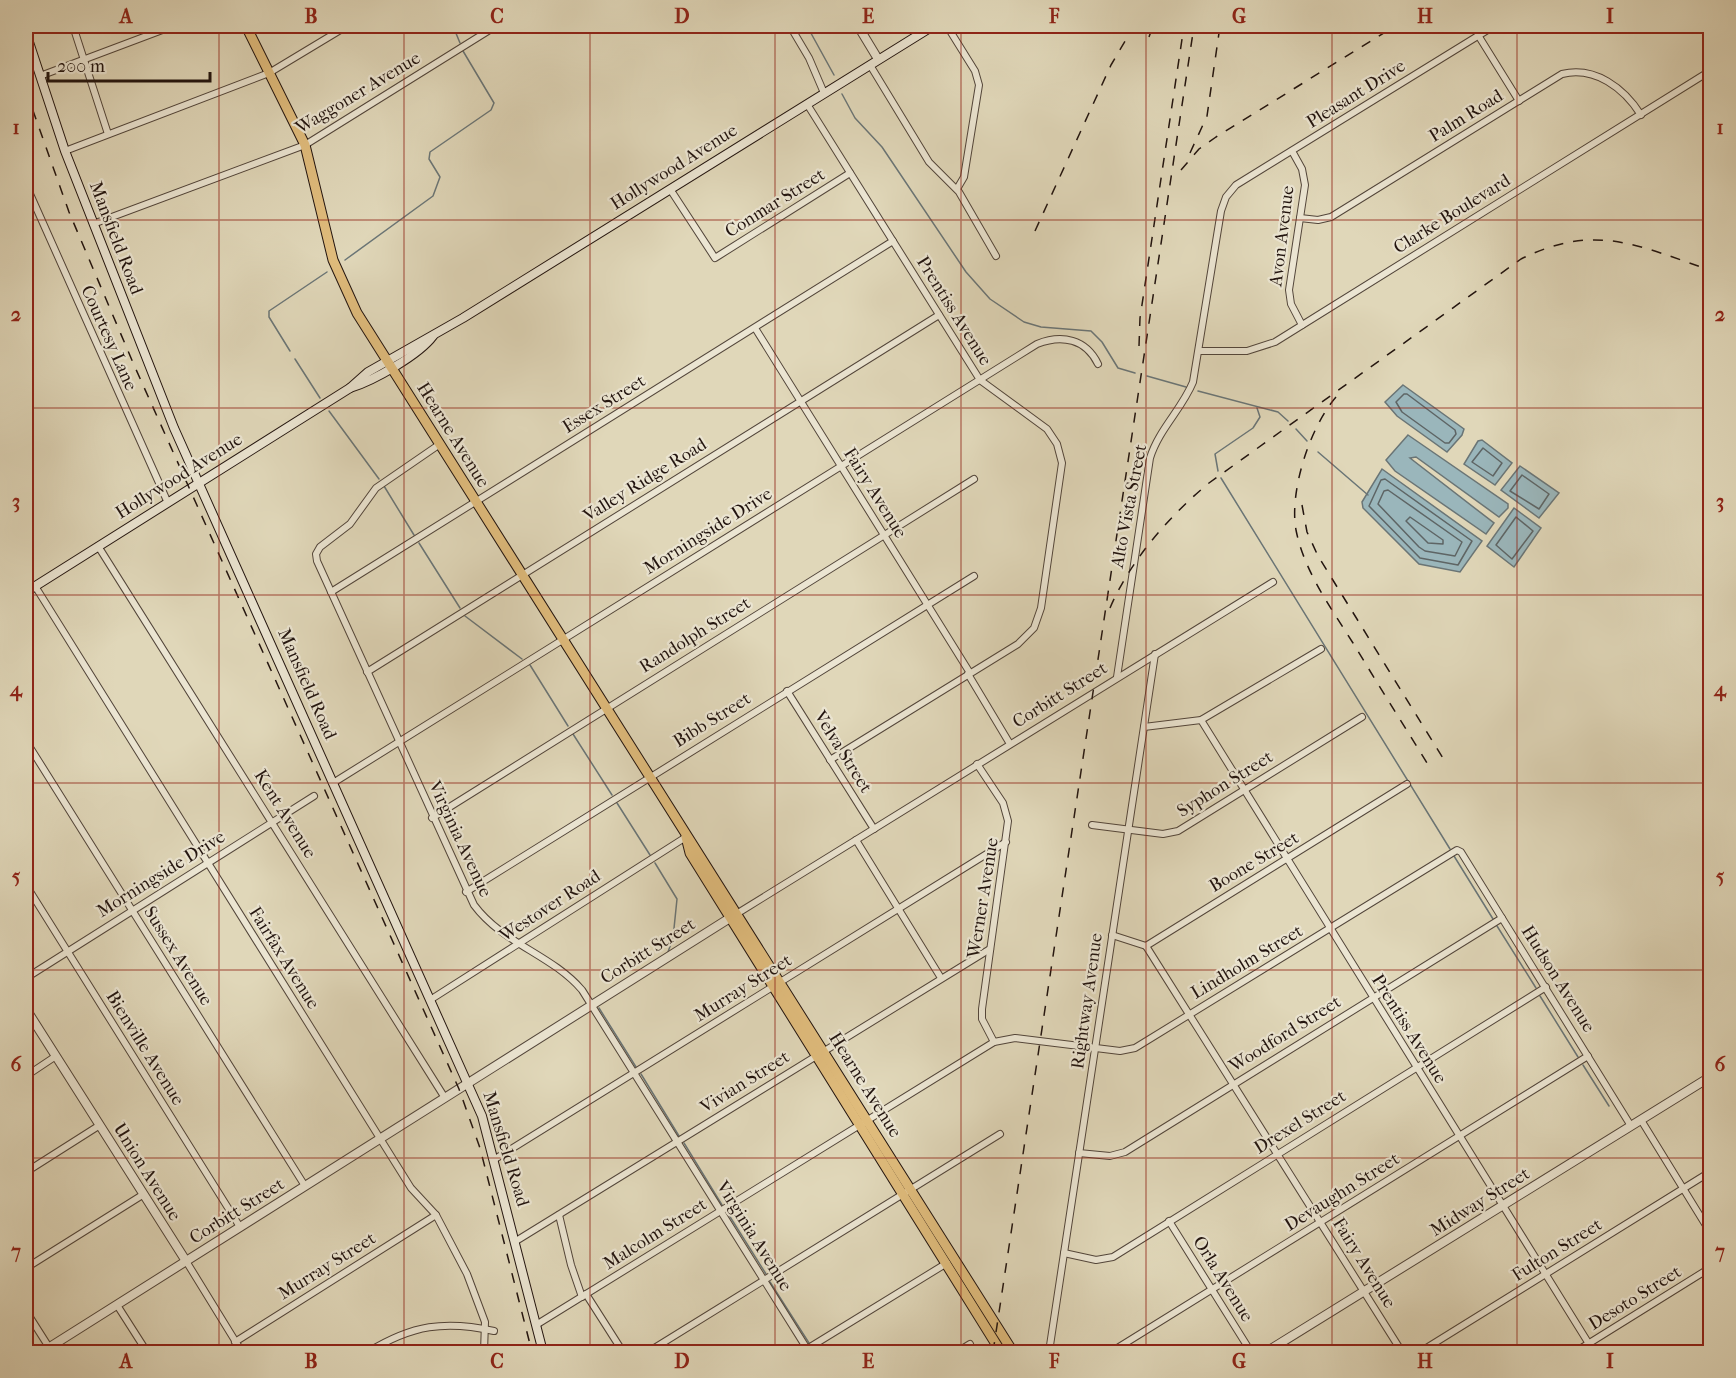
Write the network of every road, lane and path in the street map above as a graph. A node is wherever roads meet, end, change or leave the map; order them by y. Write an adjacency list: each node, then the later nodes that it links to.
1 (73, 26): 13 (street)
2 (173, 26): 13 (street)
3 (246, 26): 17 (main road, Hearne Avenue)
4 (347, 26): 17 (street)
5 (496, 26): 24 (street, Waggoner Avenue)
6 (790, 26): 19 (street)
7 (858, 26): 14 (street)
8 (933, 26): 14 (main road, Hollywood Avenue)
9 (947, 26): 31 (street)
10 (1494, 26): 12 (street, Pleasant Drive)
11 (26, 33): 18 (main road, Mansfield Road)
12 (1478, 35): 20 (street); 26 (street, Pleasant Drive)
13 (84, 59): 18 (street); 23 (street)
14 (878, 59): 15 (main road, Hollywood Avenue)
15 (870, 65): 19 (main road, Hollywood Avenue); 31 (street)
16 (1710, 71): 22 (street, Clarke Boulevard)
17 (269, 73): 23 (street); 24 (main road, Hearne Avenue)
18 (39, 76): 25 (main road, Mansfield Road)
19 (824, 93): 21 (main road, Hollywood Avenue)
20 (1519, 101): 22 (street, Palm Road); 32 (street, Palm Road)
21 (807, 104): 27 (street, Prentiss Avenue); 30 (main road, Hollywood Avenue)
22 (1641, 115): 37 (street, Clarke Boulevard)
23 (108, 134): 25 (street)
24 (305, 145): 33 (street, Waggoner Avenue); 40 (main road, Hearne Avenue)
25 (65, 151): 33 (main road, Mansfield Road)
26 (1292, 151): 29 (street, Pleasant Drive); 32 (street, Avon Avenue)
27 (850, 173): 30 (street, Conmar Street); 34 (street, Prentiss Avenue)
28 (26, 185): 49 (street, Courtesy Lane)
29 (1234, 188): 39 (street, Alto Vista Street)
30 (670, 189): 40 (main road, Hollywood Avenue)
31 (957, 189): 35 (street)
32 (1300, 218): 37 (street, Avon Avenue)
33 (93, 224): 47 (main road, Mansfield Road)
34 (893, 241): 36 (street, Prentiss Avenue); 38 (street, Essex Street)
35 (996, 256)
36 (939, 315): 42 (street, Prentiss Avenue); 43 (street, Valley Ridge Road)
37 (1302, 325): 39 (street, Clarke Boulevard)
38 (755, 328): 43 (street, Fairy Avenue); 48 (street, Essex Street)
39 (1200, 351): 64 (street, Alto Vista Street)
40 (389, 364): 44 (main road, Hearne Avenue); 47 (main road, Hollywood Avenue)
41 (1098, 364): 42 (street, Morningside Drive)
42 (980, 380): 45 (street, Morningside Drive); 63 (street, Prentiss Avenue)
43 (800, 401): 45 (street, Fairy Avenue); 52 (street, Valley Ridge Road)
44 (440, 444): 48 (main road, Hearne Avenue); 57 (street, Virginia Avenue)
45 (841, 466): 50 (street, Fairy Avenue); 59 (street, Morningside Drive)
46 (974, 479): 50 (street, Randolph Street)
47 (199, 483): 49 (main road, Hollywood Avenue); 76 (main road, Mansfield Road)
48 (476, 502): 52 (main road, Hearne Avenue); 57 (street, Essex Street)
49 (168, 503): 51 (main road, Hollywood Avenue)
50 (884, 535): 58 (street, Fairy Avenue); 66 (street, Randolph Street)
51 (98, 546): 55 (main road, Hollywood Avenue); 81 (street, Kent Avenue)
52 (521, 575): 59 (main road, Hearne Avenue); 62 (street, Valley Ridge Road)
53 (974, 576): 58 (street, Bibb Street)
54 (1273, 582): 61 (street, Corbitt Street)
55 (34, 586): 56 (main road, Hollywood Avenue); 90 (street, Fairfax Avenue)
56 (26, 592)
57 (331, 592): 62 (street, Virginia Avenue)
58 (927, 603): 63 (street, Fairy Avenue); 65 (street, Bibb Street)
59 (561, 640): 66 (main road, Hearne Avenue); 71 (street, Morningside Drive)
60 (1321, 649): 68 (street)
61 (1155, 654): 64 (street, Corbitt Street); 69 (street, Rightway Avenue)
62 (367, 672): 71 (street, Virginia Avenue)
63 (969, 674): 72 (street, Fairy Avenue); 73 (street)
64 (1117, 677): 72 (street, Corbitt Street)
65 (787, 691): 73 (street, Velva Street); 75 (street, Bibb Street)
66 (605, 709): 75 (main road, Hearne Avenue); 80 (street, Randolph Street)
67 (1362, 717): 78 (street, Syphon Street)
68 (1200, 720): 69 (street); 78 (street, Prentiss Avenue)
69 (1144, 727): 84 (street, Rightway Avenue)
70 (26, 741): 94 (street, Sussex Avenue)
71 (399, 742): 76 (street, Morningside Drive); 80 (street, Virginia Avenue)
72 (1010, 744): 74 (street, Corbitt Street)
73 (830, 760): 83 (street, Velva Street)
74 (977, 764): 83 (street, Corbitt Street); 87 (street, Werner Avenue)
75 (648, 777): 85 (main road, Hearne Avenue); 92 (street, Bibb Street)
76 (333, 783): 108 (main road, Mansfield Road)
77 (1407, 784): 89 (street, Boone Street)
78 (1244, 791): 84 (street, Syphon Street); 89 (street, Prentiss Avenue)
79 (314, 796): 81 (street, Morningside Drive)
80 (432, 818): 92 (street, Virginia Avenue)
81 (272, 822): 90 (street, Morningside Drive); 124 (street, Kent Avenue)
82 (1092, 825): 84 (street, Syphon Street)
83 (874, 829): 86 (street, Corbitt Street)
84 (1128, 830): 98 (street, Rightway Avenue)
85 (686, 837): 95 (main road, Hearne Avenue); 99 (street, Westover Road)
86 (856, 840): 93 (street); 95 (street, Corbitt Street)
87 (1006, 842): 93 (street, Murray Street); 101 (street, Werner Avenue)
88 (1457, 850): 96 (street, Hudson Avenue); 97 (street, Lindholm Street)
89 (1287, 861): 97 (street, Prentiss Avenue); 100 (street, Boone Street)
90 (207, 863): 94 (street, Morningside Drive); 131 (street, Fairfax Avenue)
91 (26, 885): 102 (street, Bienville Avenue)
92 (466, 892): 99 (street, Virginia Avenue)
93 (898, 909): 104 (street); 105 (street, Murray Street)
94 (132, 910): 102 (street, Morningside Drive); 138 (street, Sussex Avenue)
95 (734, 915): 105 (main road, Hearne Avenue); 109 (street, Corbitt Street)
96 (1502, 918): 106 (street, Hudson Avenue); 107 (street, Woodford Street)
97 (1329, 929): 107 (street, Prentiss Avenue); 111 (street, Lindholm Street)
98 (1112, 935): 100 (street); 114 (street, Rightway Avenue)
99 (518, 945): 108 (street, Westover Road); 109 (street, Virginia Avenue)
100 (1146, 946): 111 (street, Fairy Avenue)
101 (990, 949): 104 (street, Vivian Street); 113 (street, Werner Avenue)
102 (67, 951): 103 (street, Morningside Drive); 148 (street, Bienville Avenue)
103 (26, 978)
104 (941, 978): 115 (street, Vivian Street)
105 (777, 984): 115 (main road, Hearne Avenue); 119 (street, Murray Street)
106 (1546, 987): 117 (street, Hudson Avenue); 118 (street, Drexel Street)
107 (1372, 998): 118 (street, Prentiss Avenue); 123 (street, Woodford Street)
108 (430, 1000): 122 (main road, Mansfield Road)
109 (591, 1004): 119 (street, Virginia Avenue); 122 (street, Corbitt Street)
110 (26, 1009): 116 (street, Union Avenue)
111 (1189, 1014): 114 (street, Lindholm Street); 123 (street, Fairy Avenue)
112 (1040, 1041): 113 (street, Malcolm Street); 114 (street, Lindholm Street)
113 (994, 1042): 126 (street, Malcolm Street)
114 (1095, 1049): 133 (street, Rightway Avenue)
115 (820, 1053): 126 (main road, Hearne Avenue); 132 (street, Vivian Street)
116 (56, 1056): 120 (street); 127 (street, Union Avenue)
117 (1588, 1056): 128 (street, Hudson Avenue); 130 (street, Devaughn Street)
118 (1416, 1068): 130 (street, Prentiss Avenue); 134 (street, Drexel Street)
119 (634, 1073): 132 (street, Virginia Avenue); 135 (street, Murray Street)
120 (26, 1076)
121 (1710, 1077): 125 (street, Midway Street)
122 (468, 1083): 124 (street, Corbitt Street); 135 (main road, Mansfield Road)
123 (1234, 1084): 133 (street, Woodford Street); 134 (street, Fairy Avenue)
124 (445, 1098): 131 (street, Corbitt Street)
125 (1641, 1120): 128 (street, Midway Street); 139 (street)
126 (863, 1122): 140 (main road, Hearne Avenue); 143 (street, Malcolm Street)
127 (100, 1125): 136 (street); 141 (street, Union Avenue)
128 (1630, 1126): 142 (street, Midway Street)
129 (1000, 1134): 140 (street)
130 (1460, 1137): 142 (street, Prentiss Avenue); 147 (street, Devaughn Street)
131 (380, 1139): 138 (street, Corbitt Street); 144 (street, Fairfax Avenue)
132 (677, 1142): 143 (street, Virginia Avenue); 145 (street, Vivian Street)
133 (1079, 1152): 151 (street, Rightway Avenue)
134 (1277, 1154): 146 (street, Drexel Street); 147 (street, Fairy Avenue)
135 (495, 1159): 150 (main road, Mansfield Road)
136 (26, 1172)
137 (1710, 1172): 139 (street, Fulton Street)
138 (305, 1186): 148 (street, Corbitt Street)
139 (1683, 1189): 149 (street); 156 (street, Fulton Street)
140 (907, 1192): 152 (main road, Hearne Avenue); 157 (street)
141 (144, 1194): 153 (street, Union Avenue); 154 (street)
142 (1502, 1206): 156 (street, Prentiss Avenue); 159 (street, Midway Street)
143 (721, 1211): 157 (street, Virginia Avenue); 160 (street, Malcolm Street)
144 (436, 1215): 164 (street, Fairfax Avenue); 166 (street, Murray Street)
145 (559, 1215): 150 (street, Vivian Street); 160 (street)
146 (1169, 1221): 151 (street, Drexel Street); 158 (street, Orla Avenue)
147 (1320, 1222): 158 (street, Devaughn Street); 159 (street, Fairy Avenue)
148 (240, 1227): 153 (street, Corbitt Street)
149 (1710, 1232)
150 (516, 1241): 163 (main road, Mansfield Road)
151 (1064, 1253): 181 (street, Rightway Avenue)
152 (950, 1261): 170 (street); 179 (main road, Hearne Avenue); 180 (main road, Hearne Avenue)
153 (186, 1262): 161 (street, Corbitt Street); 166 (street, Union Avenue)
154 (26, 1268)
155 (1710, 1268): 168 (street, Desoto Street)
156 (1546, 1275): 168 (street, Prentiss Avenue); 186 (street, Fulton Street)
157 (764, 1281): 170 (street, Virginia Avenue); 177 (street)
158 (1212, 1289): 182 (street, Devaughn Street); 183 (street, Orla Avenue)
159 (1364, 1292): 184 (street, Midway Street); 185 (street, Fairy Avenue)
160 (584, 1295): 163 (street, Malcolm Street); 176 (street)
161 (117, 1305): 169 (street, Corbitt Street); 171 (street)
162 (26, 1311): 169 (street)
163 (536, 1325): 175 (main road, Mansfield Road)
164 (485, 1329): 165 (street); 173 (street); 174 (street, Fairfax Avenue)
165 (494, 1331)
166 (235, 1342): 172 (street, Union Avenue)
167 (970, 1344): 178 (street)
168 (1588, 1344): 187 (street, Desoto Street); 188 (street, Prentiss Avenue)
169 (48, 1351)
170 (806, 1352)
171 (147, 1353)
172 (242, 1353)
173 (368, 1353)
174 (484, 1353)
175 (543, 1353)
176 (623, 1353)
177 (648, 1353)
178 (957, 1353)
179 (1001, 1353)
180 (1013, 1353)
181 (1049, 1353)
182 (1111, 1353)
183 (1251, 1353)
184 (1266, 1353)
185 (1402, 1353)
186 (1420, 1353)
187 (1575, 1353)
188 (1594, 1353)

